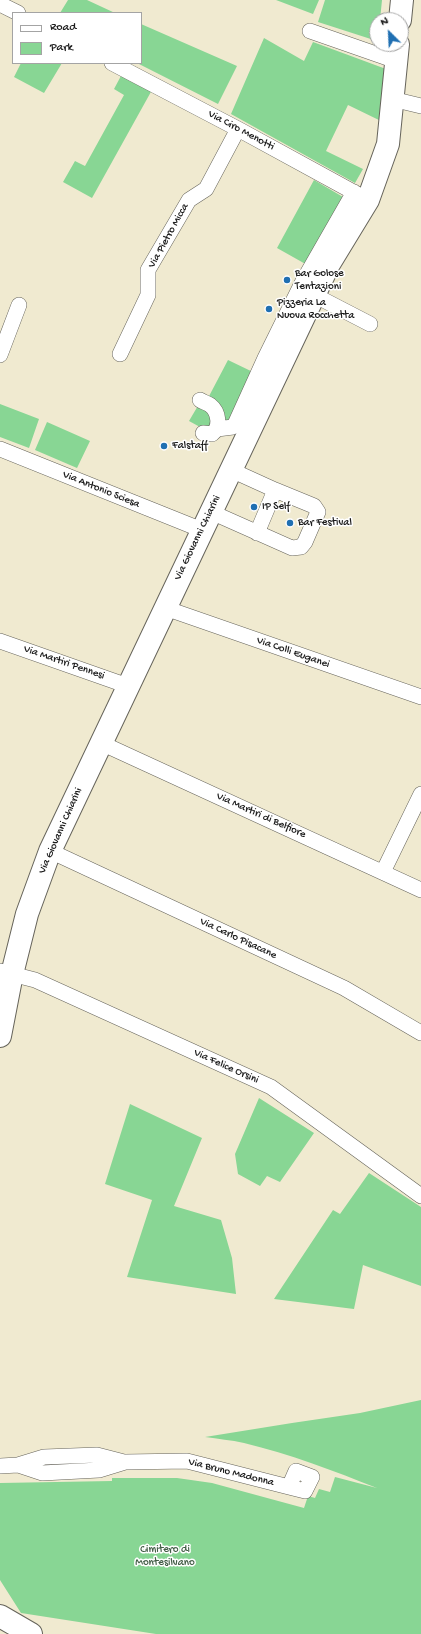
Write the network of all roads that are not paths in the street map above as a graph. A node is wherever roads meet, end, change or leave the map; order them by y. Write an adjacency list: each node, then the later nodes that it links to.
1 (402, 0): 4 (main road)
2 (0, 4): 3 (street)
3 (16, 12)
4 (401, 12)
5 (310, 31): 6 (street)
6 (369, 45)
7 (397, 52): 9 (main road, Via Giovanni Chiarini)
8 (114, 64): 11 (street, Via Ciro Menotti)
9 (392, 99): 10 (street); 12 (main road, Via Giovanni Chiarini)
10 (421, 106)
11 (238, 129): 12 (street, Via Ciro Menotti); 16 (street, Via Pietro Micca)
12 (361, 196): 13 (main road, Via Giovanni Chiarini); 18 (street)
13 (314, 295): 15 (street); 20 (main road, Via Giovanni Chiarini)
14 (20, 305): 17 (street)
15 (370, 324)
16 (120, 354)
17 (0, 355)
18 (200, 400)
19 (0, 449): 22 (street, Via Antonio Sciesa)
20 (231, 470): 21 (street); 22 (main road, Via Giovanni Chiarini)
21 (275, 490): 23 (street); 23 (street, Via Antonio Sciesa)
22 (206, 521): 23 (street, Via Antonio Sciesa); 24 (main road, Via Giovanni Chiarini)
23 (257, 533)
24 (165, 608): 26 (main road, Via Giovanni Chiarini); 27 (street, Via Colli Euganei)
25 (0, 641): 26 (street, Via Martiri Pennesi)
26 (128, 686): 28 (main road, Via Giovanni Chiarini)
27 (421, 697)
28 (101, 744): 30 (main road, Via Giovanni Chiarini); 31 (street, Via Martiri di Belfiore)
29 (421, 794): 31 (street)
30 (50, 851): 33 (main road, Via Giovanni Chiarini); 34 (street, Via Carlo Pisacane)
31 (384, 872): 32 (street, Via Martiri di Belfiore)
32 (421, 890)
33 (6, 972): 35 (main road, Via Giovanni Chiarini); 36 (street, Via Felice Orsini)
34 (421, 1033)
35 (0, 1036)
36 (421, 1196)
37 (0, 1466): 38 (street, Via Bruno Madonna)
38 (288, 1487)
39 (0, 1616): 41 (main road)
40 (0, 1627): 41 (main road)
41 (30, 1634)

